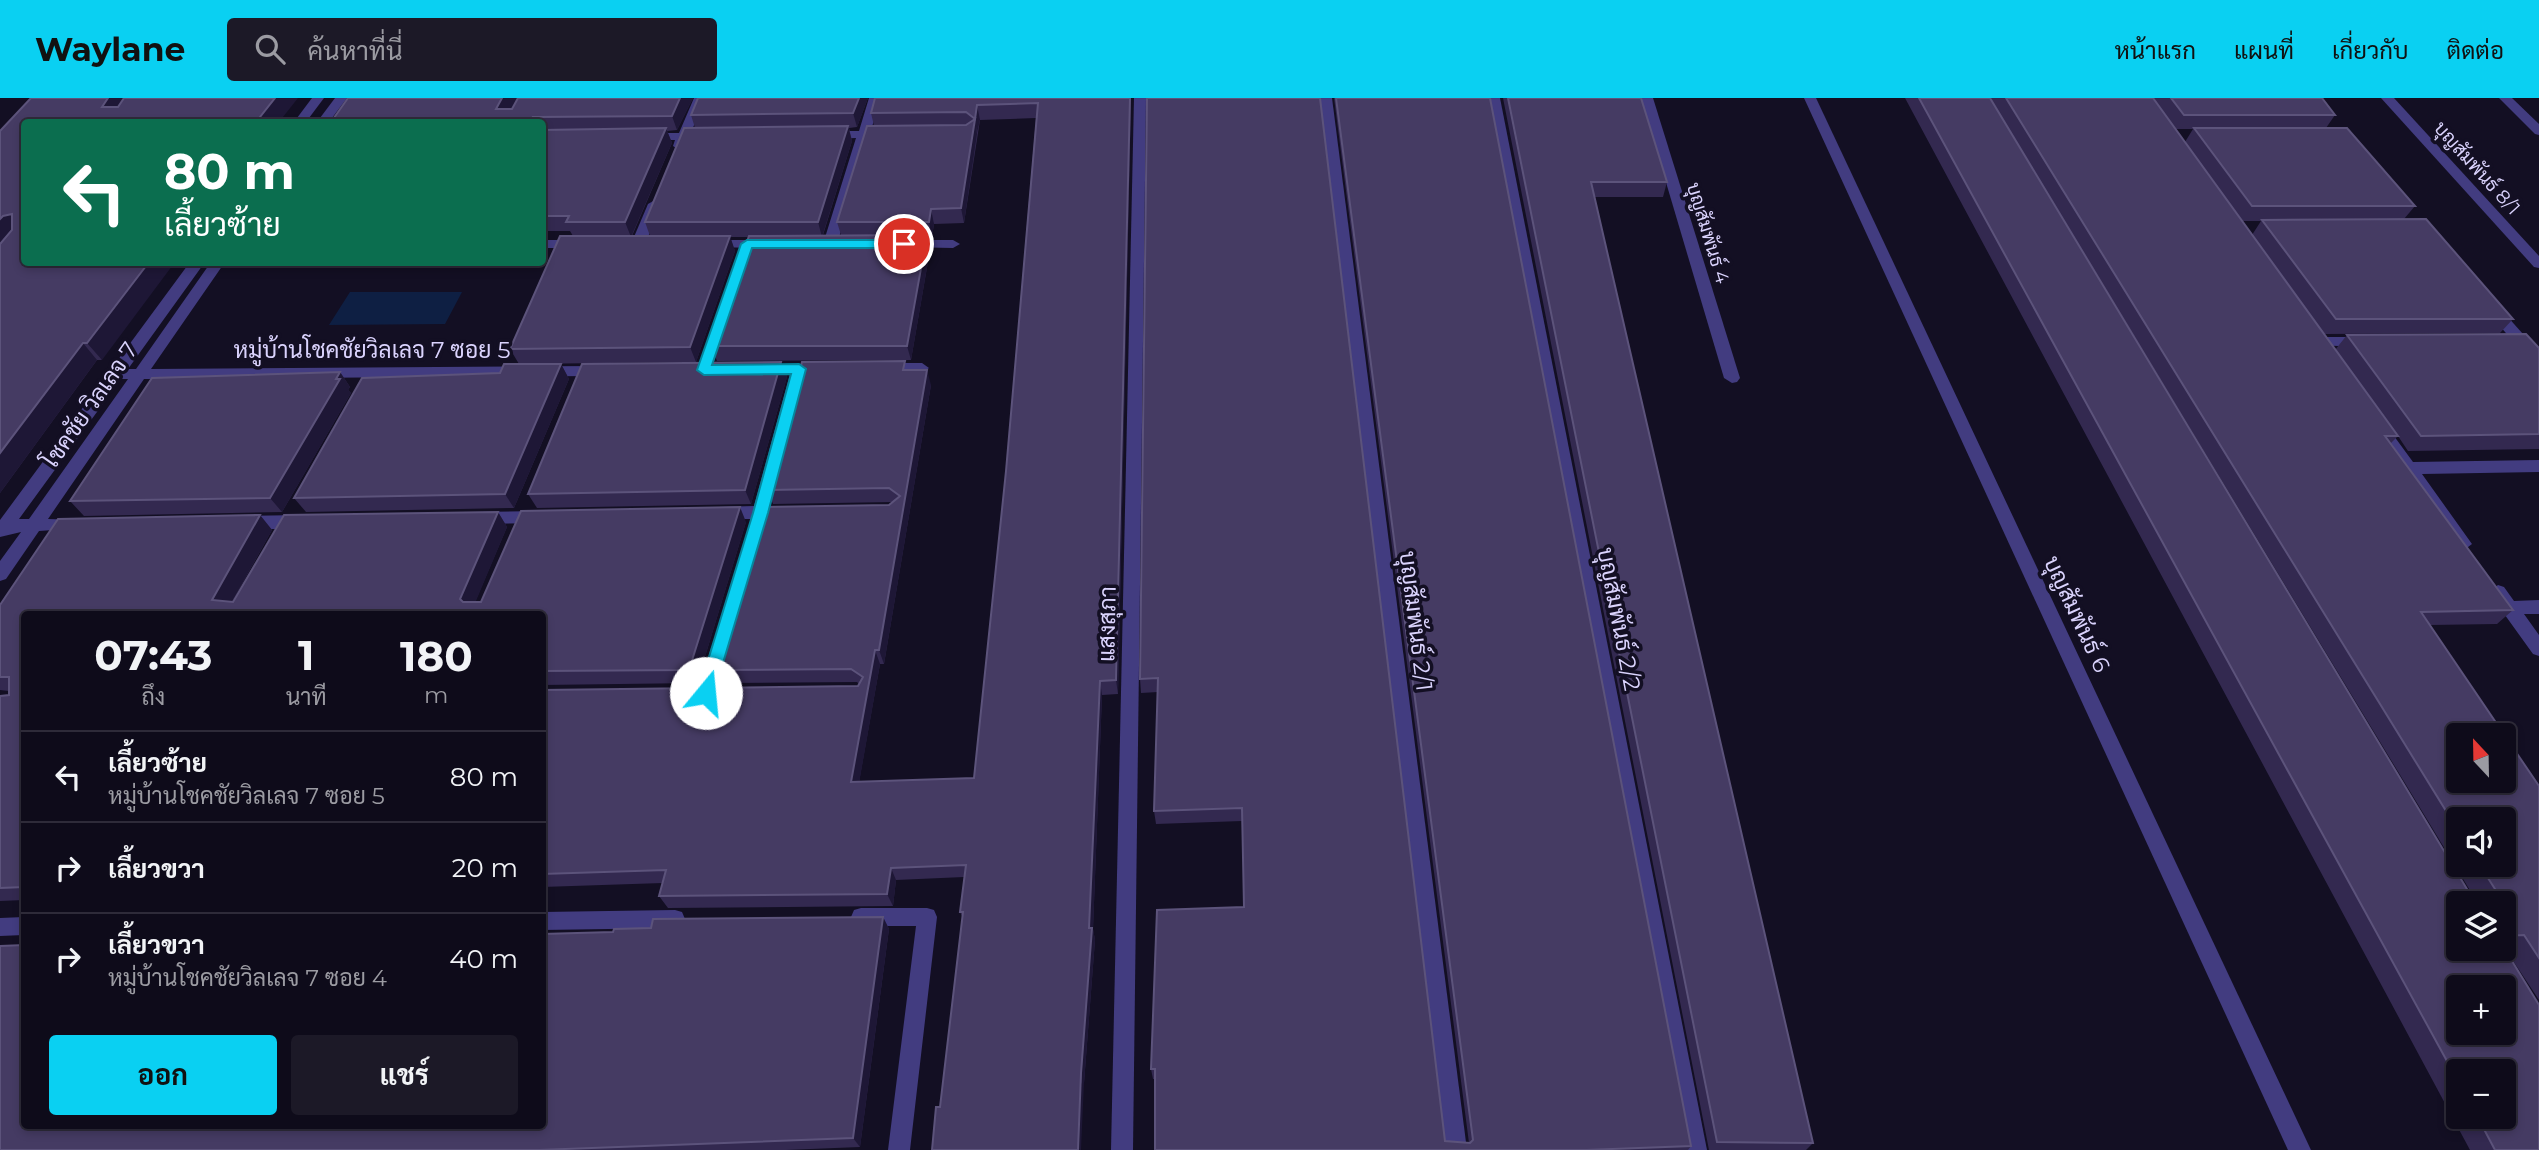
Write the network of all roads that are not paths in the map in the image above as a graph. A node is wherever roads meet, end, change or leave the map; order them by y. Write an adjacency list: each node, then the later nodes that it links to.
1 (318, 98): 12 (street)
2 (341, 98): 13 (street)
3 (700, 98): 18 (street)
4 (875, 98): 17 (street)
5 (1140, 98): 83 (street, แสงสุภา)
6 (1326, 98): 84 (street, บุญสัมพันธ์ 2/1)
7 (1494, 98): 85 (street, บุญสัมพันธ์ 2/2)
8 (1647, 98): 51 (street, บุญสัมพันธ์ 4)
9 (1810, 98): 86 (street, บุญสัมพันธ์ 6)
10 (2387, 98): 31 (street, บุญสัมพันธ์ 8/1)
11 (2505, 98): 14 (street)
12 (302, 119)
13 (325, 119)
14 (2539, 131)
15 (903, 134): 17 (street)
16 (808, 135): 17 (street)
17 (864, 135): 28 (street)
18 (683, 136): 19 (street); 20 (street); 21 (street)
19 (711, 136)
20 (632, 137)
21 (673, 160)
22 (658, 196): 25 (street)
23 (546, 244): 24 (street)
24 (597, 244)
25 (638, 244)
26 (693, 244): 27 (street)
27 (789, 244)
28 (830, 244)
29 (898, 244): 30 (street)
30 (953, 244)
31 (2539, 264)
32 (195, 266): 49 (street, โชคชัย วิลเลจ 7)
33 (215, 266): 50 (street, โชคชัย วิลเลจ 7)
34 (2484, 299): 37 (street)
35 (726, 307): 47 (street)
36 (2494, 341): 37 (street)
37 (2521, 341): 39 (street)
38 (2386, 342): 40 (street)
39 (2539, 362)
40 (2333, 363)
41 (922, 368): 45 (street)
42 (745, 369): 43 (street)
43 (799, 369): 44 (street); 57 (street)
44 (840, 369)
45 (867, 369)
46 (623, 370): 48 (street, หมู่บ้านโชคชัยวิลเลจ 7 ซอย 5)
47 (704, 370)
48 (373, 372): 50 (street, หมู่บ้านโชคชัยวิลเลจ 7 ซอย 5); 52 (street)
49 (116, 374): 50 (street, หมู่บ้านโชคชัยวิลเลจ 7 ซอย 5); 66 (street, โชคชัย วิลเลจ 7)
50 (139, 374): 65 (street, โชคชัย วิลเลจ 7)
51 (1732, 378)
52 (360, 395)
53 (2371, 415): 55 (street)
54 (2539, 466): 55 (street)
55 (2409, 468): 69 (street)
56 (801, 512): 57 (street)
57 (760, 513): 58 (street); 67 (street)
58 (705, 514)
59 (294, 515): 62 (street); 63 (street); 68 (street)
60 (565, 516): 61 (street)
61 (455, 518)
62 (318, 520)
63 (224, 522)
64 (89, 524): 65 (street)
65 (35, 525): 66 (street); 70 (street, โชคชัย วิลเลจ 7)
66 (2, 528)
67 (752, 538)
68 (278, 544)
69 (2471, 554)
70 (0, 574)
71 (2486, 575): 72 (street)
72 (2509, 607): 73 (street); 75 (street)
73 (2539, 607)
74 (725, 629): 76 (street)
75 (2539, 649)
76 (706, 693)
77 (845, 918): 82 (street)
78 (694, 919): 79 (street)
79 (546, 921)
80 (21, 926): 81 (street)
81 (0, 927)
82 (899, 1150)
83 (1122, 1150)
84 (1456, 1150)
85 (1696, 1150)
86 (2300, 1150)

